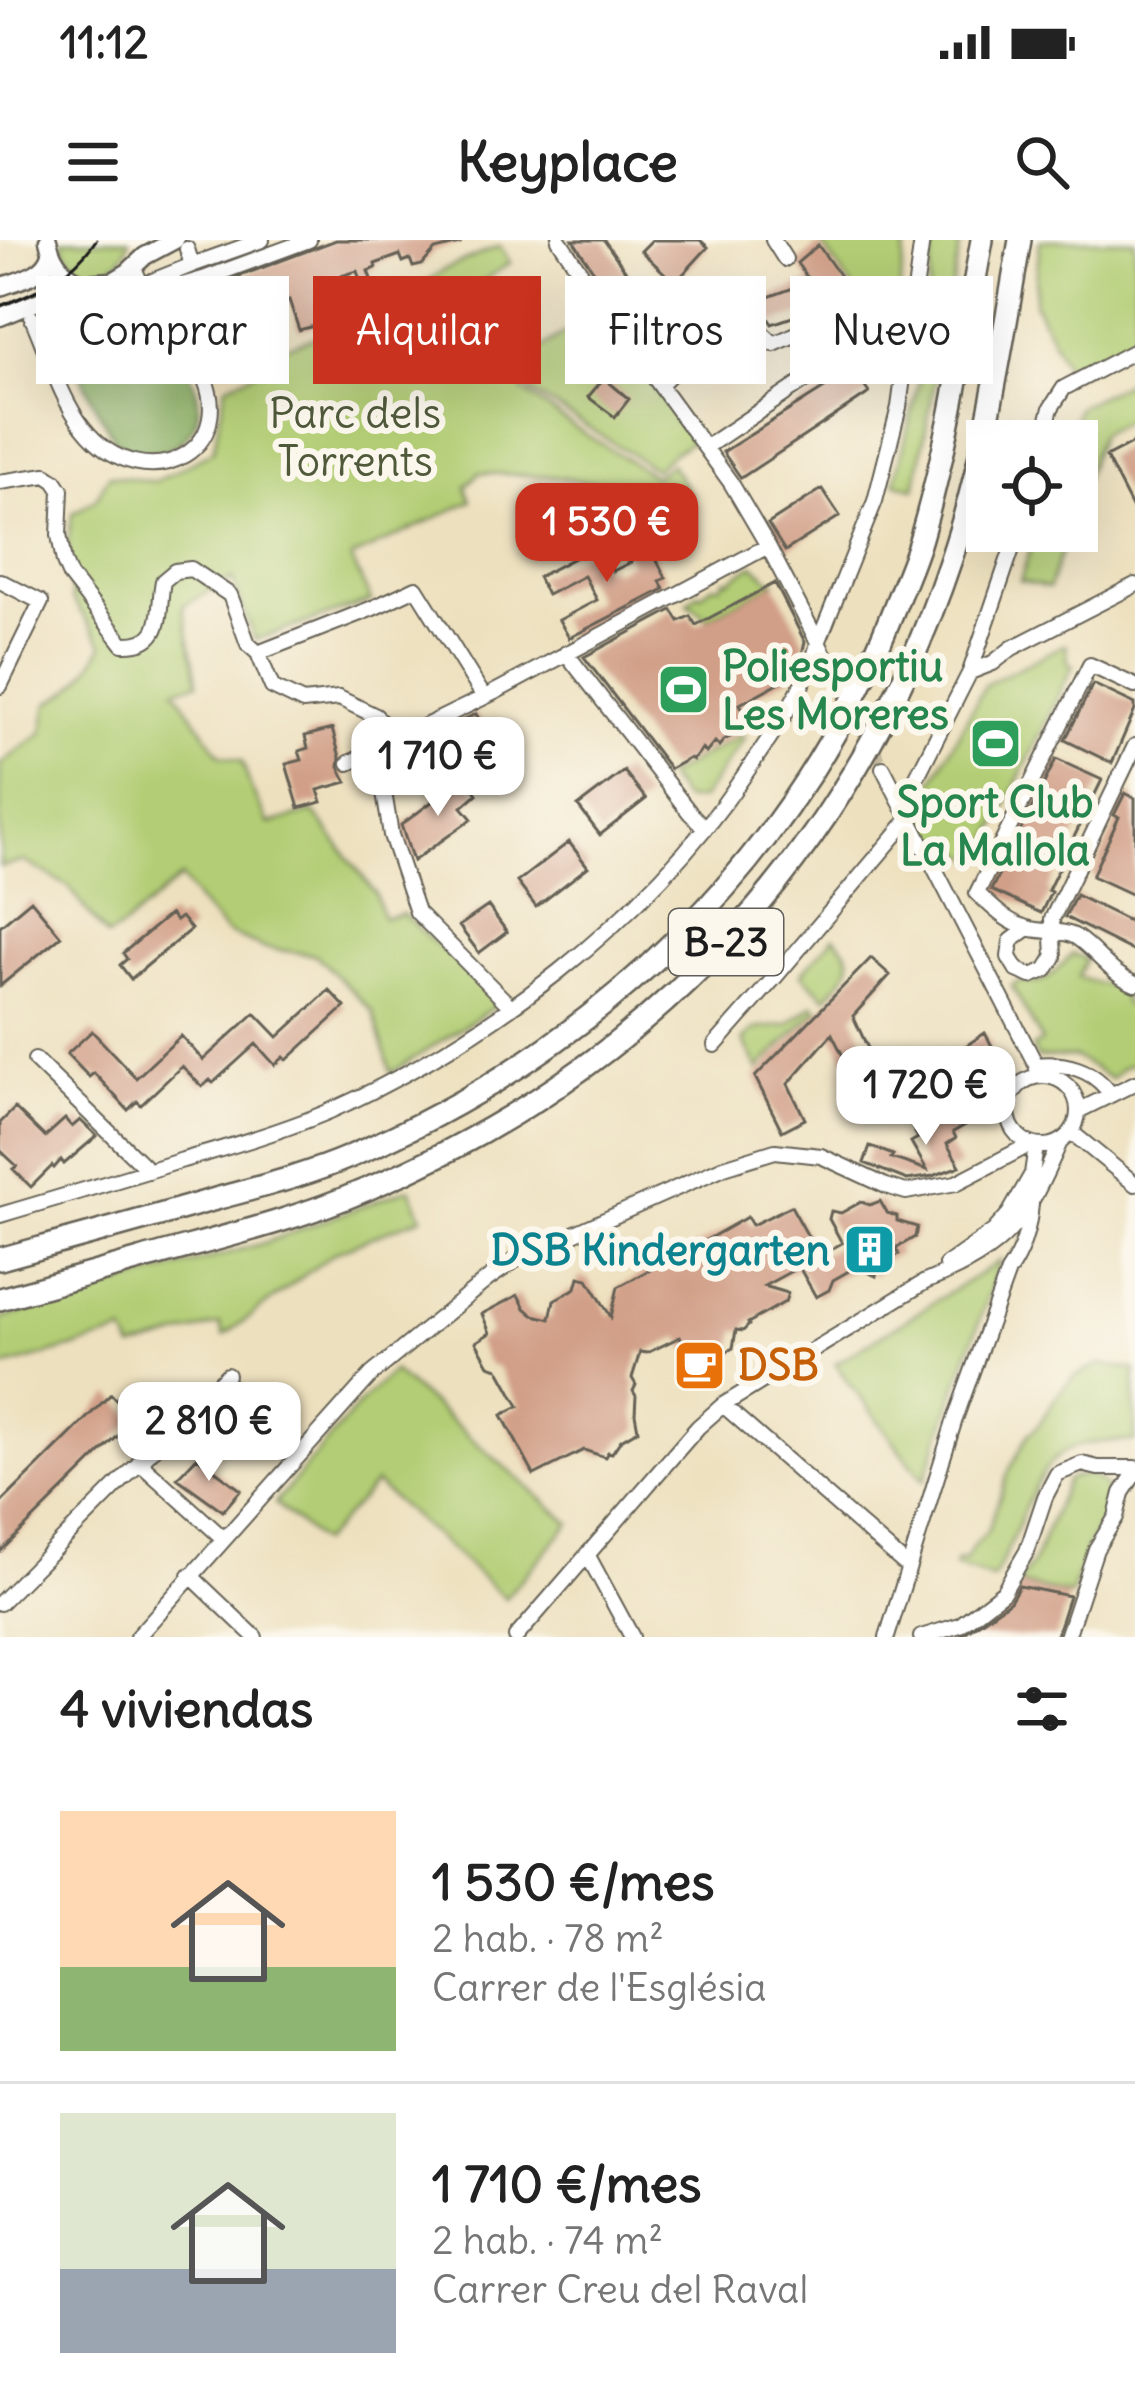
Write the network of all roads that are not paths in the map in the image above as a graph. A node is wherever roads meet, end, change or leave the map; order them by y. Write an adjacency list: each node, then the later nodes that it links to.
1 (142, 240): 13 (main road)
2 (262, 240): 12 (street)
3 (309, 240): 13 (street)
4 (559, 240): 17 (street)
5 (773, 240): 11 (street)
6 (922, 240): 18 (street)
7 (982, 240): 71 (highway, B-23)
8 (1020, 240): 77 (highway, B-23)
9 (181, 244): 12 (street); 13 (main road)
10 (50, 247): 14 (main road); 19 (main road)
11 (785, 259)
12 (192, 265): 16 (street)
13 (133, 266): 15 (main road)
14 (71, 276)
15 (120, 276)
16 (163, 276)
17 (583, 276)
18 (916, 276)
19 (0, 287)
20 (36, 303): 21 (main road)
21 (0, 317)
22 (32, 318): 23 (street)
23 (36, 327)
24 (1135, 351): 30 (street)
25 (62, 384): 26 (street)
26 (207, 384)
27 (661, 384): 31 (street)
28 (800, 384): 31 (street)
29 (902, 384): 38 (street)
30 (1048, 420)
31 (706, 447): 33 (street)
32 (0, 482): 40 (street)
33 (768, 546): 38 (street); 41 (street)
34 (1011, 552): 37 (street)
35 (0, 581): 45 (street)
36 (1135, 585): 39 (street)
37 (985, 634): 39 (street); 42 (street)
38 (818, 643): 44 (street); 54 (street)
39 (1007, 651): 42 (street); 43 (street)
40 (257, 653): 47 (street); 48 (street)
41 (566, 653): 47 (street); 54 (street)
42 (977, 654): 43 (street)
43 (970, 672): 53 (street)
44 (833, 673)
45 (0, 686)
46 (1135, 686): 55 (street)
47 (484, 697): 48 (street)
48 (395, 740): 50 (street)
49 (1135, 746): 56 (street)
50 (376, 749): 51 (street); 58 (street)
51 (349, 763)
52 (883, 768): 53 (street)
53 (906, 812): 59 (street); 61 (street)
54 (705, 828): 58 (street)
55 (1027, 929): 56 (street); 56 (street)
56 (1053, 932): 57 (street)
57 (1135, 984)
58 (511, 1007): 67 (street)
59 (715, 1045)
60 (34, 1060): 67 (street)
61 (1037, 1070): 63 (street); 64 (street); 66 (street)
62 (1135, 1083): 63 (street)
63 (1111, 1095): 64 (street)
64 (1078, 1111): 65 (street)
65 (1066, 1137): 66 (street); 68 (street); 69 (street)
66 (1034, 1145): 76 (street); 84 (street)
67 (149, 1171): 70 (street)
68 (1135, 1184)
69 (1031, 1204): 73 (street); 75 (street)
70 (0, 1215)
71 (82, 1236): 72 (highway); 74 (highway, B-23)
72 (0, 1245)
73 (993, 1248): 75 (street); 76 (street)
74 (0, 1259)
75 (1008, 1272): 86 (street)
76 (925, 1282): 79 (street)
77 (0, 1299)
78 (227, 1375): 80 (street)
79 (723, 1405): 85 (street); 86 (street)
80 (139, 1462): 84 (street); 88 (street)
81 (1098, 1468): 82 (street); 83 (street); 94 (street)
82 (1135, 1470): 83 (street)
83 (1122, 1493): 95 (street)
84 (224, 1539): 87 (street)
85 (587, 1554): 91 (street); 92 (street)
86 (908, 1566): 93 (street)
87 (190, 1576): 89 (street); 90 (street)
88 (0, 1603)
89 (137, 1637)
90 (255, 1637)
91 (516, 1637)
92 (632, 1637)
93 (887, 1637)
94 (921, 1637)
95 (1067, 1637)

